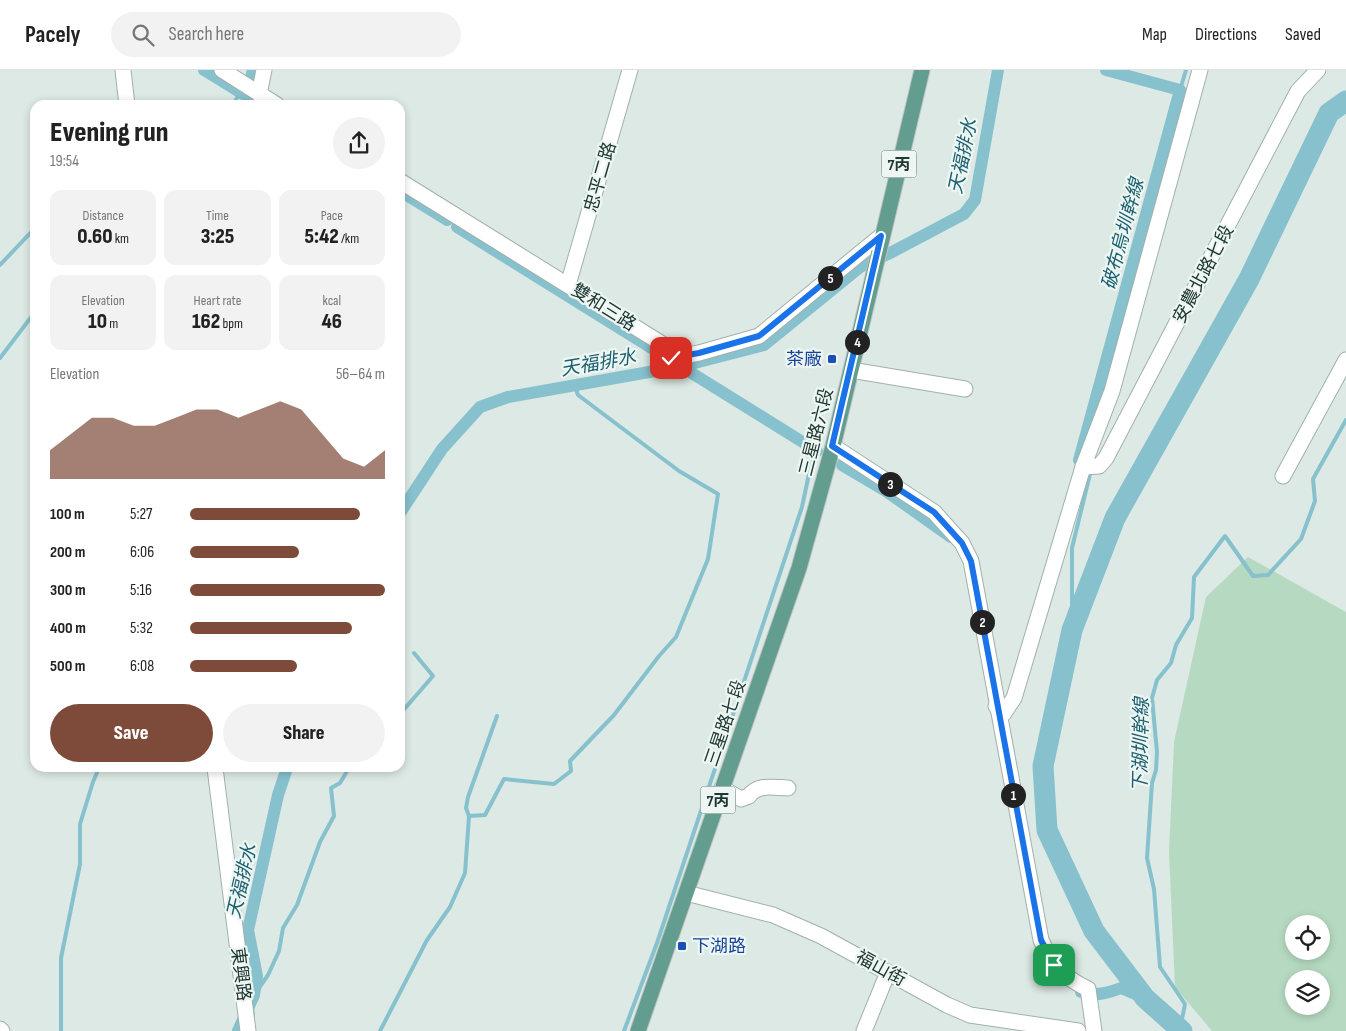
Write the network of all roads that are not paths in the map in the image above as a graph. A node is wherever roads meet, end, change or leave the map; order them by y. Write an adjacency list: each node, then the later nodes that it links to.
1 (123, 70): 9 (street)
2 (222, 70): 8 (street)
3 (264, 70): 8 (street)
4 (630, 70): 13 (street, 忠平二路)
5 (922, 70): 12 (main road, 三星路六段 / 7丙)
6 (1200, 70): 18 (street)
7 (1318, 70): 18 (street, 安農北路七段)
8 (259, 94): 10 (street)
9 (126, 100)
10 (269, 100)
11 (405, 184): 13 (street, 雙和三路)
12 (881, 236): 13 (street, 雙和三路); 15 (main road, 三星路六段 / 7丙)
13 (568, 284)
14 (1346, 360): 19 (street)
15 (851, 370): 16 (street); 17 (main road, 三星路六段 / 7丙)
16 (965, 389)
17 (830, 455): 20 (main road, 三星路六段 / 7丙); 21 (street)
18 (1083, 467): 21 (street)
19 (1284, 476)
20 (799, 568): 23 (main road, 三星路七段 / 7丙)
21 (996, 706): 32 (street)
22 (216, 772): 28 (street, 東興路)
23 (722, 788): 24 (street); 25 (main road, 三星路七段 / 7丙)
24 (788, 788)
25 (686, 893): 26 (street, 福山街); 29 (main road, 三星路七段 / 7丙)
26 (888, 972): 27 (street, 福山街); 30 (street)
27 (1006, 1026): 31 (street, 福山街)
28 (248, 1031)
29 (638, 1031)
30 (864, 1031)
31 (1078, 1031)
32 (1094, 1031)

